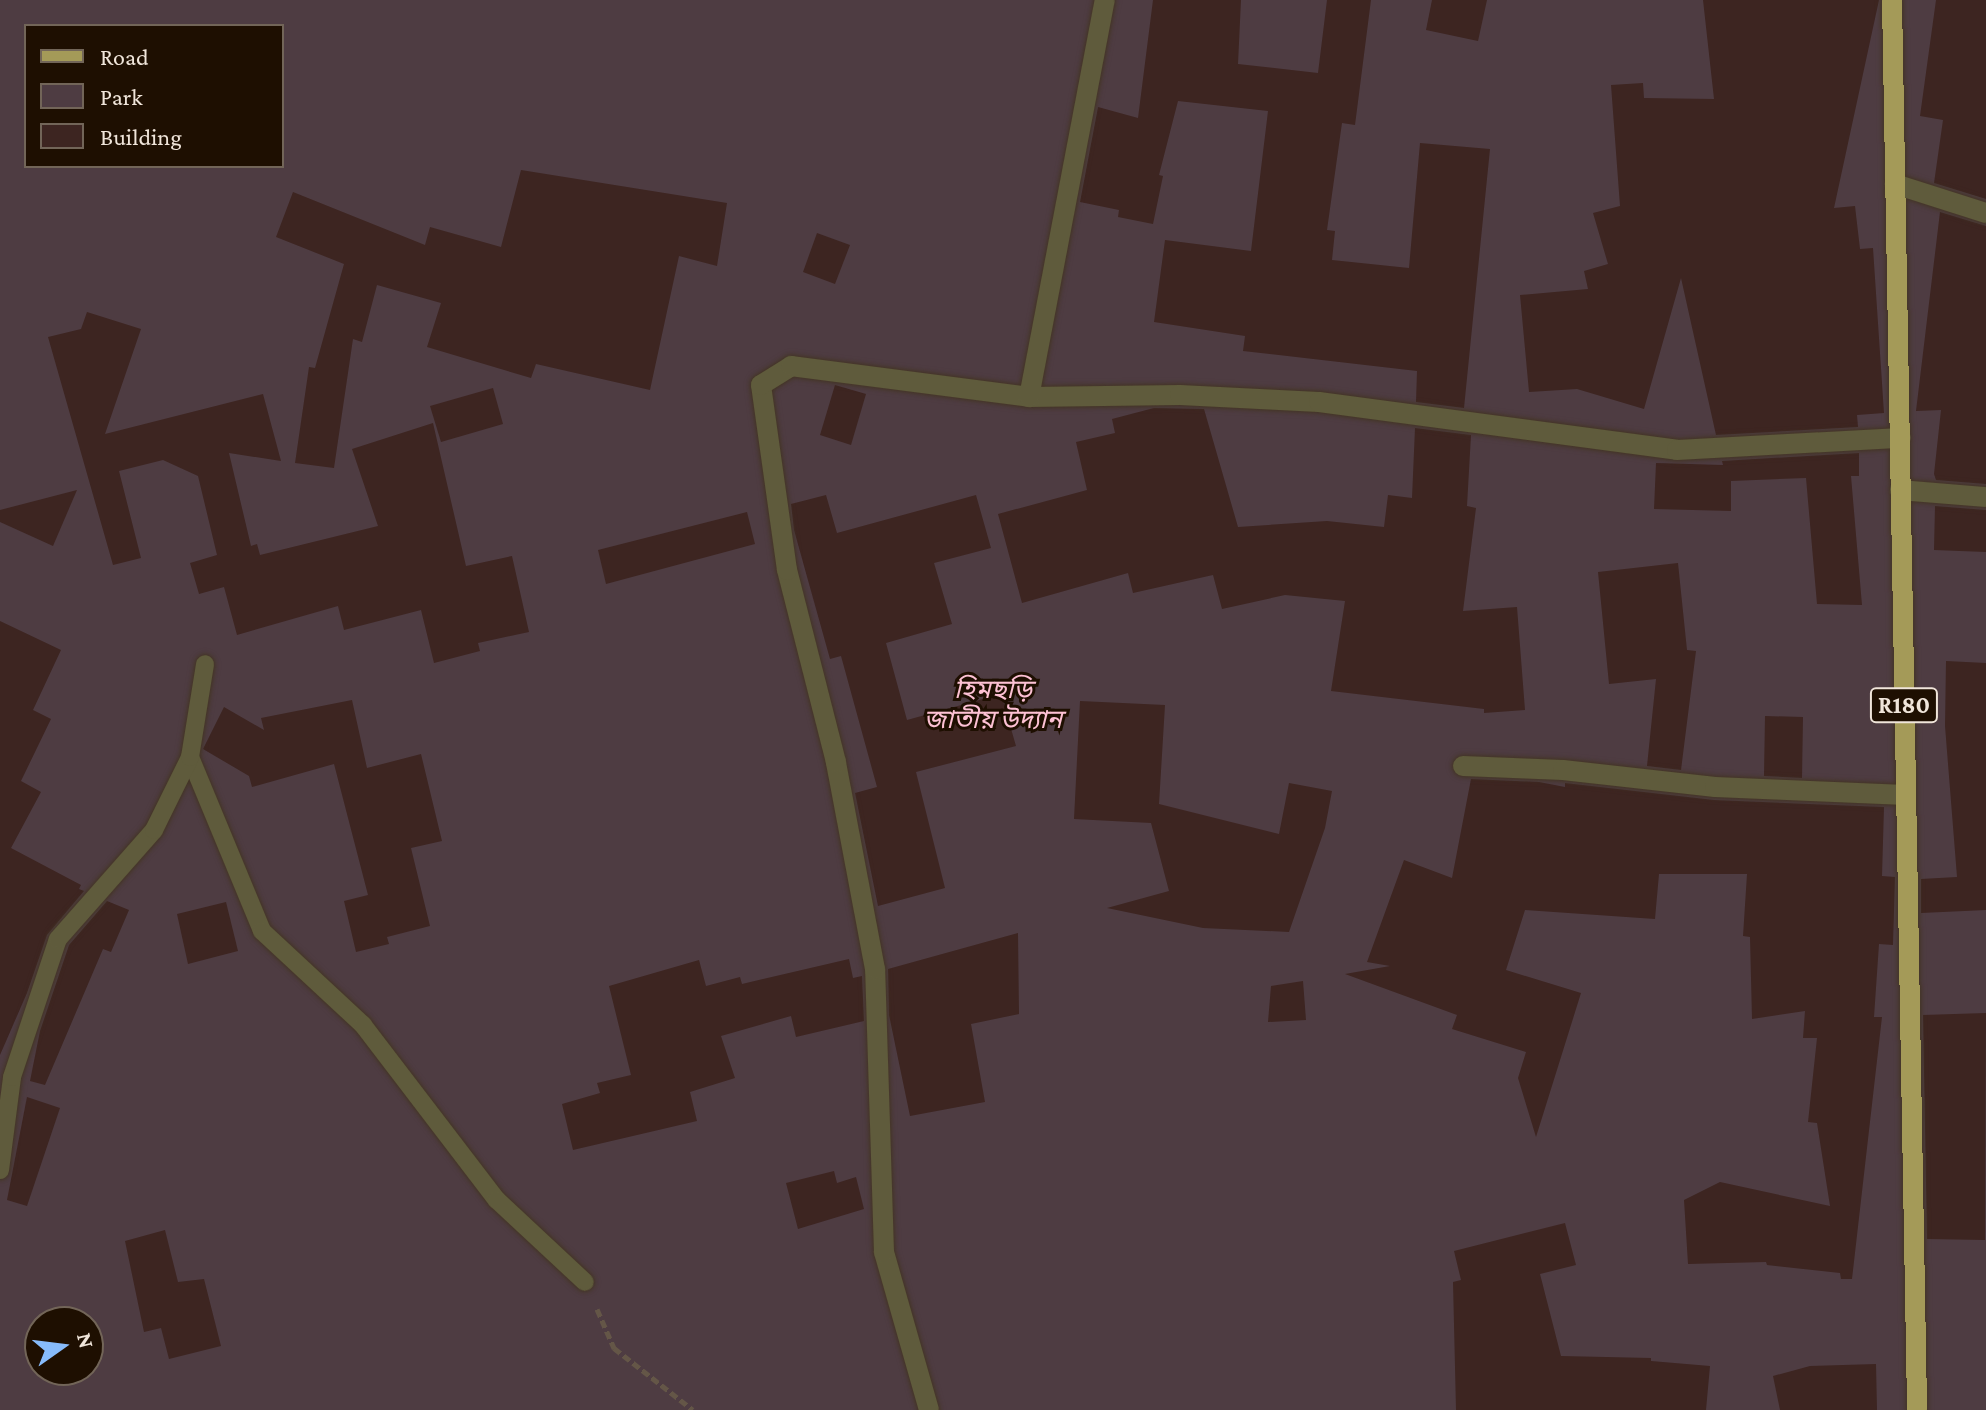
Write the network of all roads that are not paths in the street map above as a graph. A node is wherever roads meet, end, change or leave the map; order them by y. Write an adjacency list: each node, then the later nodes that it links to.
1 (1105, 0): 5 (street)
2 (1892, 0): 3 (main road, R180)
3 (1895, 184): 4 (street); 6 (main road, R180)
4 (1986, 213)
5 (1029, 397): 6 (street); 15 (street)
6 (1901, 438): 7 (main road, R180)
7 (1900, 490): 8 (street); 12 (main road, R180)
8 (1986, 497)
9 (205, 664): 10 (lane)
10 (190, 757): 13 (lane); 14 (lane)
11 (1463, 766): 12 (street)
12 (1906, 795): 16 (main road, R180)
13 (0, 1170)
14 (585, 1282)
15 (929, 1410)
16 (1917, 1410)

